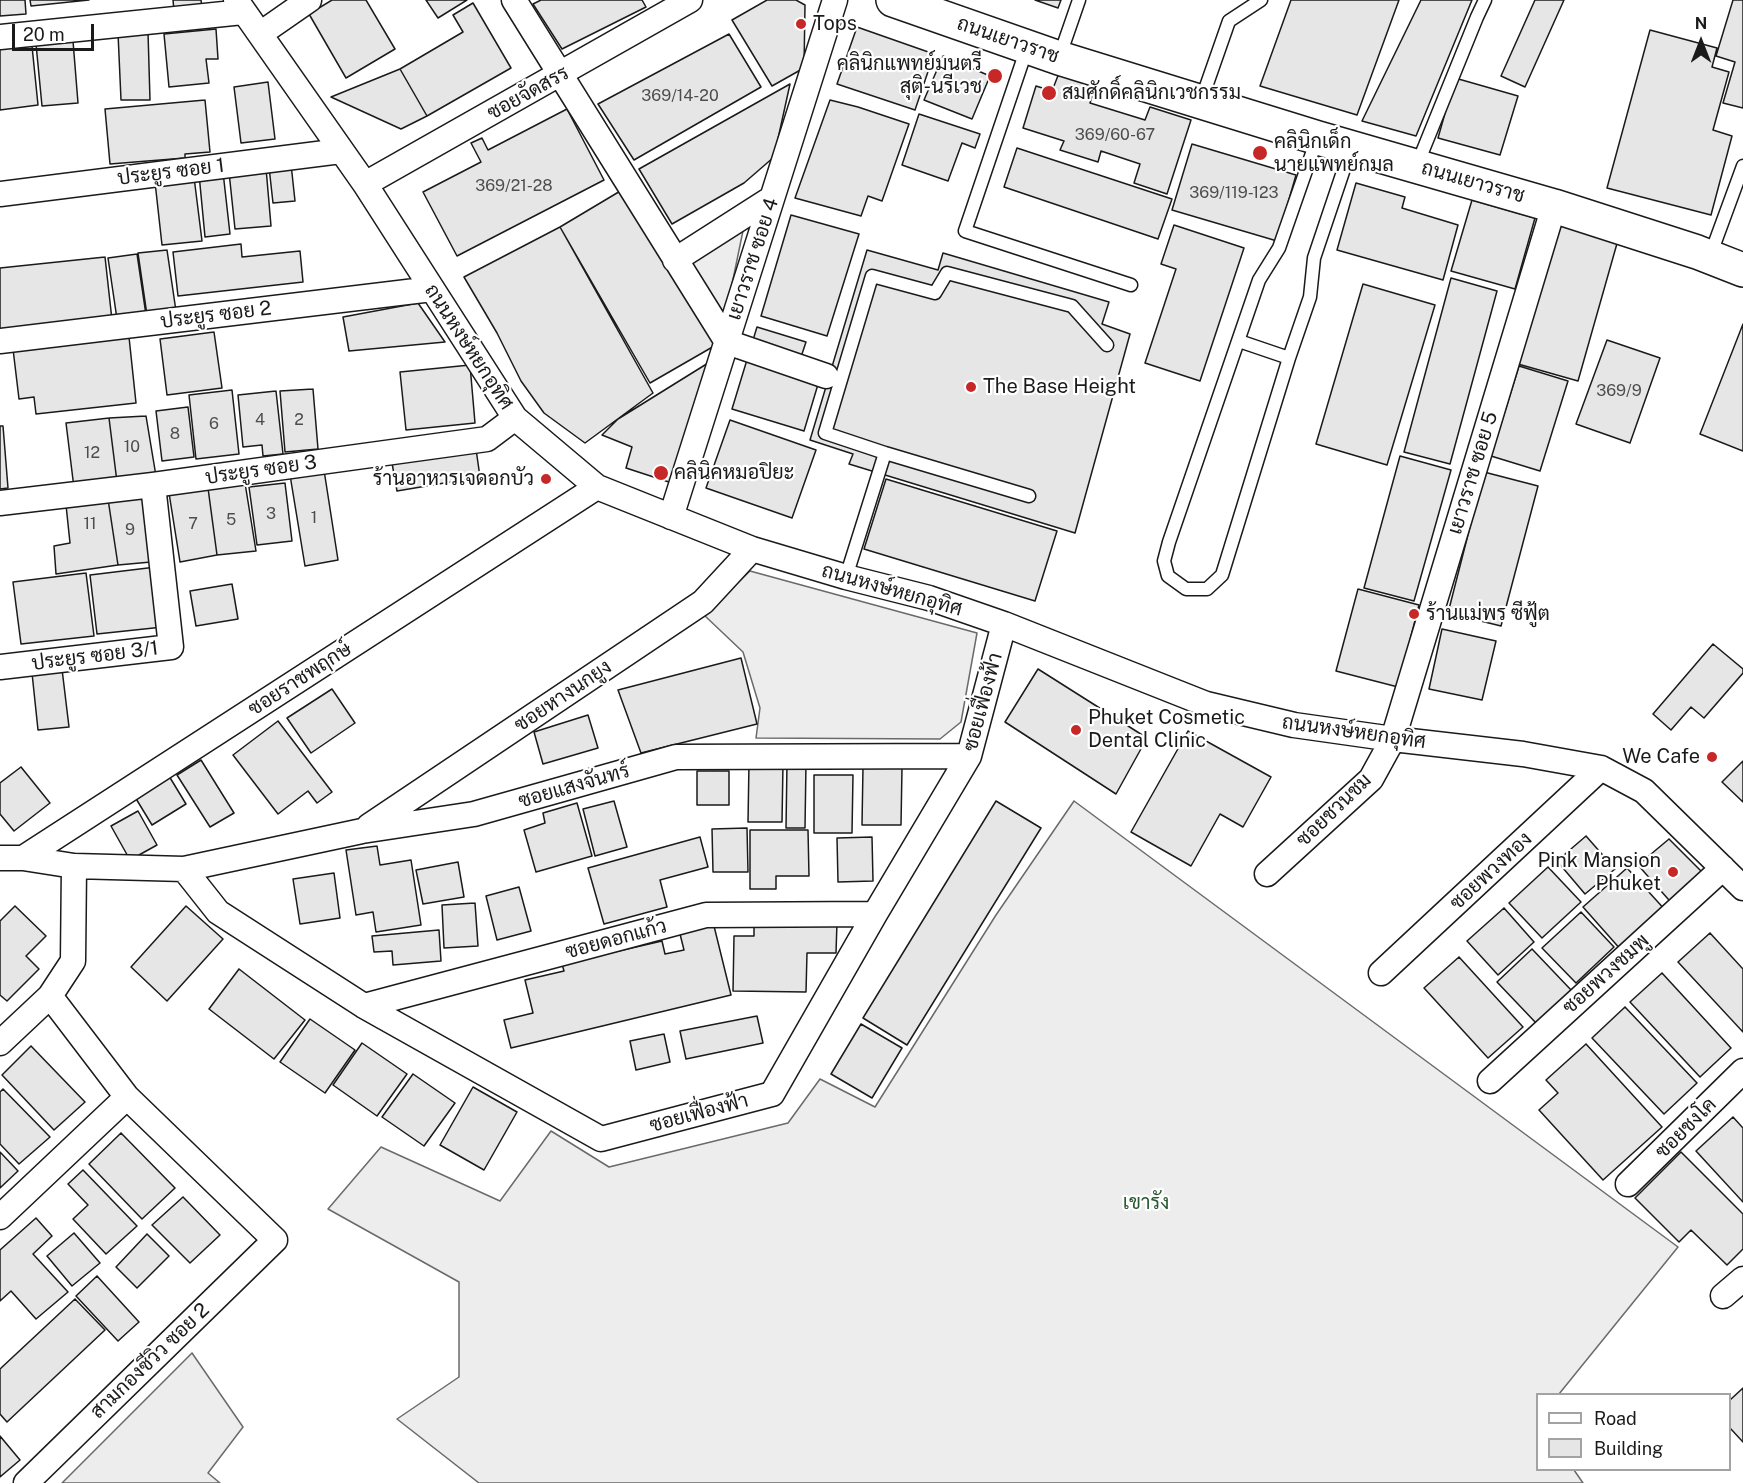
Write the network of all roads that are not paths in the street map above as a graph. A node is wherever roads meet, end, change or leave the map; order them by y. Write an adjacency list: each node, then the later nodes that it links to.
1 (309, 0): 10 (street)
2 (513, 0): 14 (street)
3 (690, 0): 14 (street, ซอยจัดสรร)
4 (835, 0): 23 (street, เยาวราช ซอย 4)
5 (892, 0): 12 (main road, ถนนเยาวราช)
6 (1079, 0): 13 (lane)
7 (1261, 0): 15 (lane)
8 (1485, 0): 19 (lane)
9 (239, 6): 10 (street, ถนนหงษ์หยกอุทิศ); 11 (street)
10 (260, 34): 18 (street, ถนนหงษ์หยกอุทิศ)
11 (0, 37)
12 (1027, 47): 13 (main road, ถนนเยาวราช); 28 (lane)
13 (1059, 58): 15 (main road, ถนนเยาวราช)
14 (561, 74): 21 (street, ซอยจัดสรร); 26 (street)
15 (1200, 102): 16 (main road, ถนนเยาวราช)
16 (1318, 138): 17 (main road, ถนนเยาวราช); 31 (lane)
17 (1351, 147): 19 (main road, ถนนเยาวราช); 34 (lane)
18 (341, 151): 21 (street, ถนนหงษ์หยกอุทิศ); 22 (street, ประยูร ซอย 1)
19 (1416, 166): 24 (main road, ถนนเยาวราช)
20 (1743, 166): 25 (lane)
21 (365, 184): 29 (street, ถนนหงษ์หยกอุทิศ)
22 (0, 194)
23 (772, 198): 26 (street); 32 (street, เยาวราช ซอย 4)
24 (1554, 206): 25 (main road, ถนนเยาวราช); 47 (street, เยาวราช ซอย 5)
25 (1710, 257): 27 (main road, ถนนเยาวราช)
26 (675, 260): 32 (street)
27 (1743, 270)
28 (1131, 285)
29 (432, 289): 30 (street, ประยูร ซอย 2); 36 (street, ถนนหงษ์หยกอุทิศ)
30 (0, 341)
31 (1239, 341): 34 (lane); 34 (lane)
32 (727, 342): 35 (street); 42 (street, เยาวราช ซอย 4)
33 (1107, 345): 37 (lane)
34 (1289, 358)
35 (826, 376)
36 (515, 418): 38 (street, ประยูร ซอย 3); 39 (street, ถนนหงษ์หยกอุทิศ)
37 (885, 453): 40 (lane); 44 (lane)
38 (153, 486): 41 (street, ประยูร ซอย 3); 46 (street, ประยูร ซอย 3/1)
39 (597, 487): 42 (street, ถนนหงษ์หยกอุทิศ); 51 (street, ซอยราชพฤกษ์)
40 (1029, 496)
41 (0, 503)
42 (671, 517): 43 (street, ถนนหงษ์หยกอุทิศ)
43 (752, 549): 44 (street, ถนนหงษ์หยกอุทิศ); 50 (street, ซอยหางนกยูง)
44 (846, 577): 45 (street, ถนนหงษ์หยกอุทิศ)
45 (1004, 624): 47 (street, ถนนหงษ์หยกอุทิศ); 48 (street, ซอยเฟื่องฟ้า)
46 (0, 667)
47 (1393, 739): 49 (street, ถนนหงษ์หยกอุทิศ); 55 (street, ซอยชวนชม)
48 (969, 756): 50 (street, ซอยแสงจันทร์); 57 (street, ซอยเฟื่องฟ้า)
49 (1601, 768): 53 (street, ถนนหงษ์หยกอุทิศ); 58 (street, ซอยพวงทอง)
50 (362, 831): 54 (street, ซอยแสงจันทร์)
51 (11, 858): 52 (street, ซอยแสงจันทร์)
52 (75, 866): 54 (street, ซอยแสงจันทร์); 59 (street)
53 (1723, 868): 56 (street, ถนนหงษ์หยกอุทิศ); 63 (street, ซอยพวงชมพู)
54 (184, 869): 60 (street, ซอยเฟื่องฟ้า)
55 (1267, 874)
56 (1743, 888)
57 (875, 914): 60 (street, ซอยดอกแก้ว); 60 (street, ซอยเฟื่องฟ้า)
58 (1380, 973)
59 (50, 996): 61 (street); 64 (street)
60 (364, 1006)
61 (0, 1043)
62 (1743, 1071): 65 (street, ซอยชงโค)
63 (1490, 1081)
64 (127, 1097): 66 (street); 69 (street, สามกองซีวิว ซอย 2)
65 (1628, 1185)
66 (0, 1217)
67 (1743, 1279): 68 (street)
68 (1723, 1296)
69 (26, 1483)

